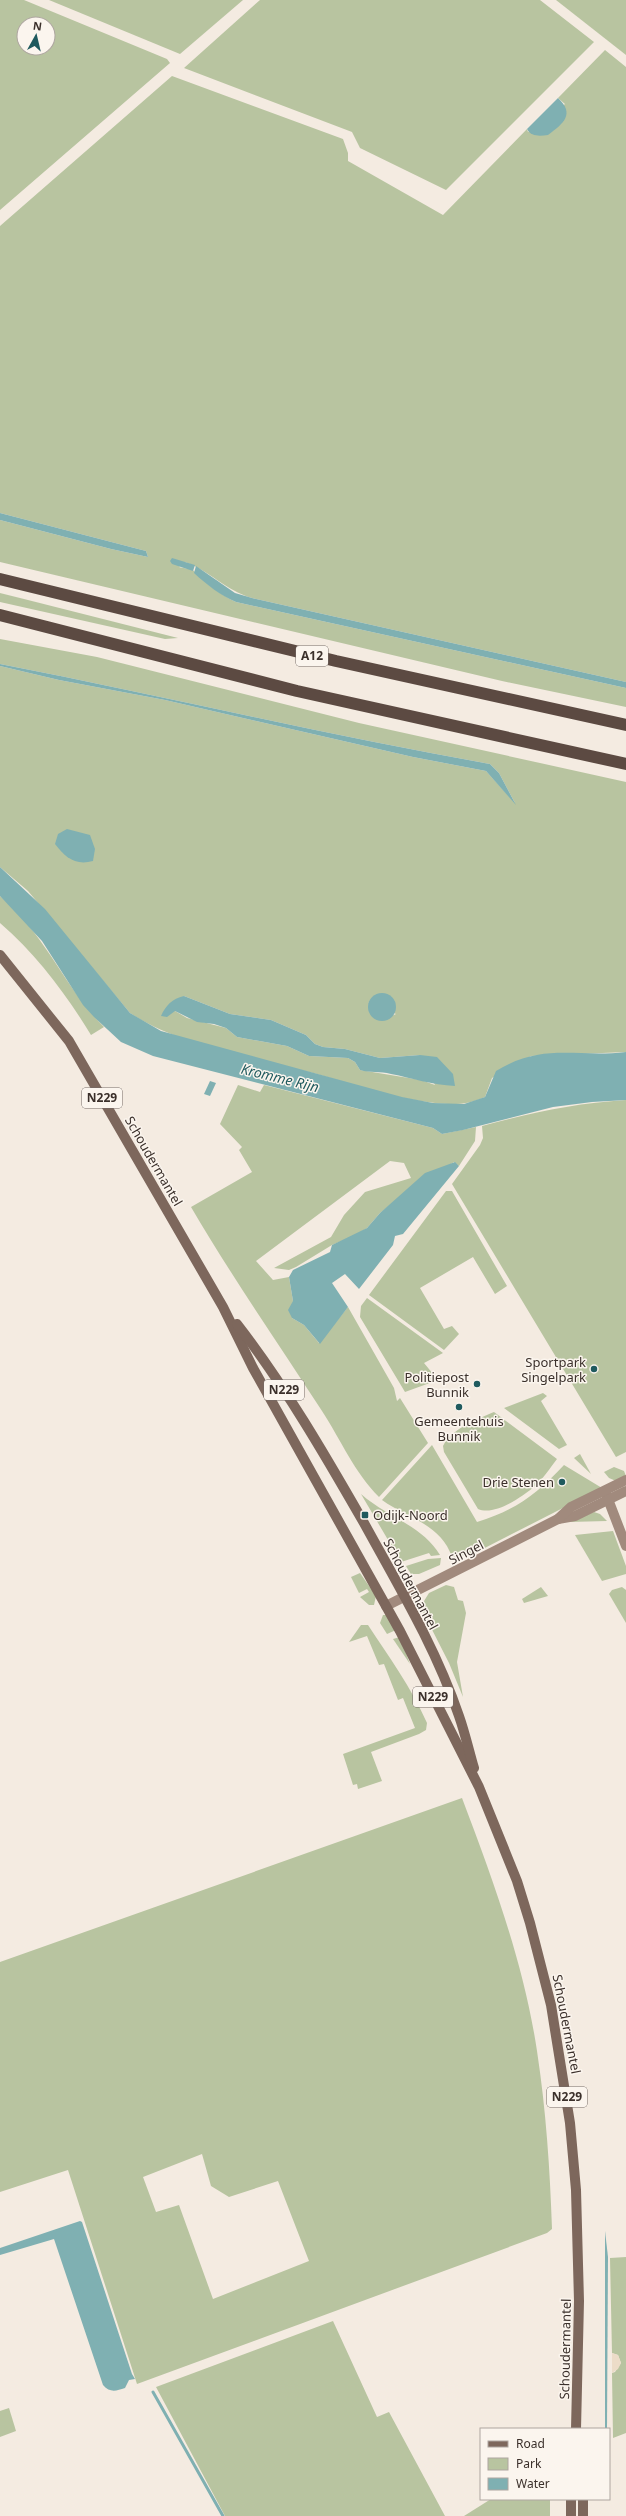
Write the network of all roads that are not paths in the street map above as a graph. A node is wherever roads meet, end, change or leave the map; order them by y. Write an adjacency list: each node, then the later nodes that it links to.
1 (0, 579): 3 (highway, A12)
2 (0, 615): 4 (highway)
3 (626, 725)
4 (626, 764)
5 (0, 955): 6 (main road, Schoudermantel / N229)
6 (223, 1307): 11 (main road, Schoudermantel / N229); 12 (main road, Schoudermantel / N229)
7 (626, 1480): 9 (street, Singel)
8 (626, 1491): 9 (street, Singel)
9 (606, 1495): 10 (street); 11 (street, Singel)
10 (626, 1546)
11 (404, 1596): 12 (street, Singel); 13 (main road, Schoudermantel / N229)
12 (386, 1606): 13 (main road, Schoudermantel / N229)
13 (479, 1788): 14 (main road, Schoudermantel / N229)
14 (577, 2426)
15 (572, 2500): 17 (main road)
16 (583, 2500): 18 (main road)
17 (571, 2516)
18 (583, 2516)

